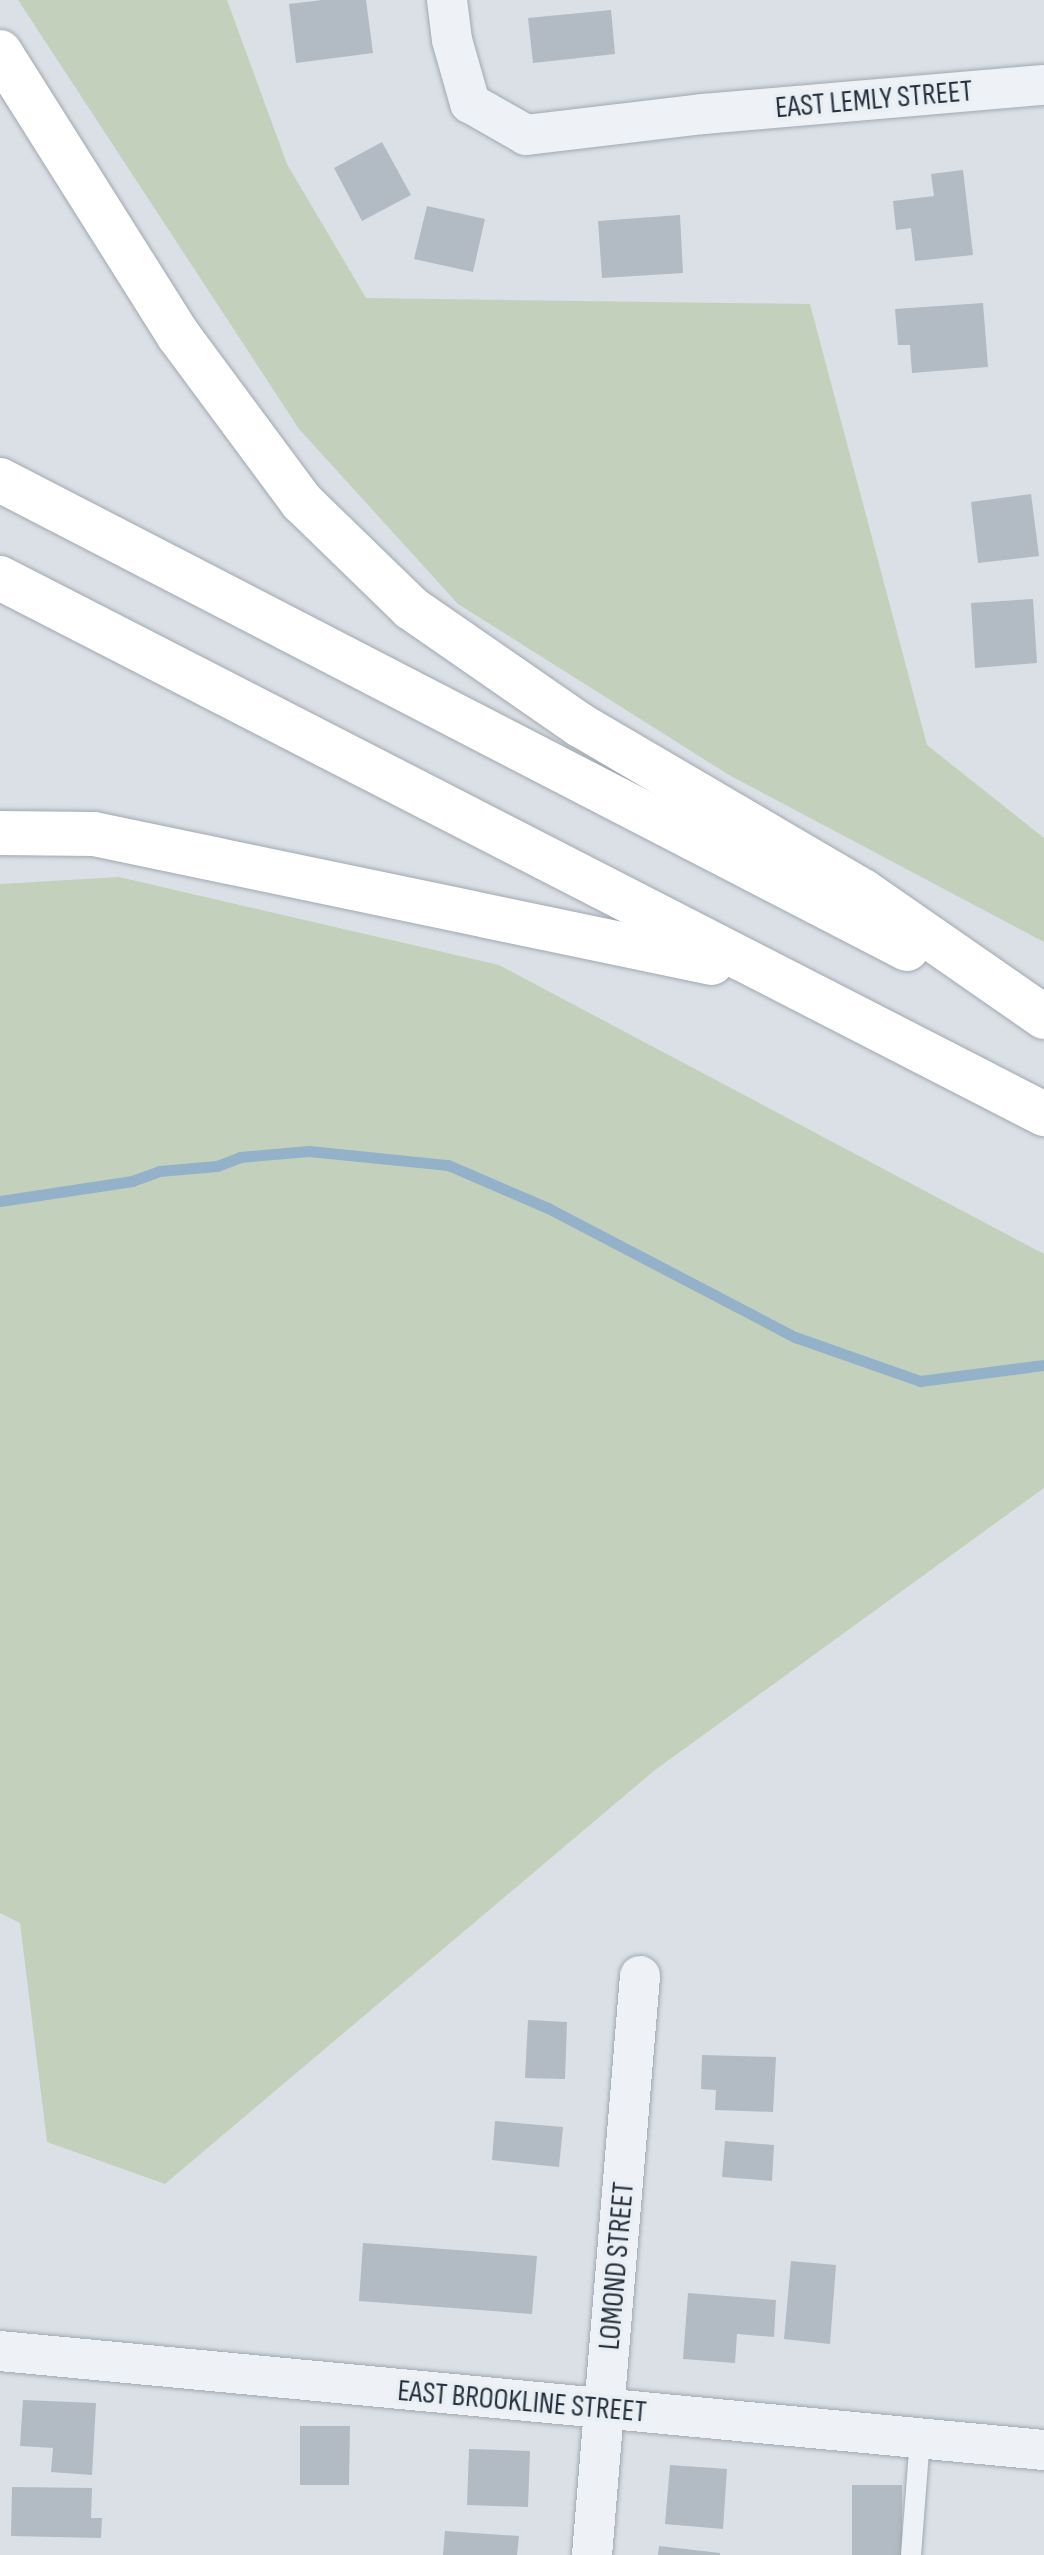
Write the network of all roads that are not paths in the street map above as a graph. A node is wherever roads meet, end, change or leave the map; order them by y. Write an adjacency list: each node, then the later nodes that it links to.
1 (447, 0): 3 (street, EAST LEMLY STREET)
2 (0, 52): 8 (highway)
3 (1044, 85)
4 (0, 480): 8 (highway)
5 (0, 578): 7 (highway)
6 (0, 833): 7 (highway)
7 (766, 974): 9 (highway)
8 (1044, 1018)
9 (1044, 1114)
10 (640, 1976): 12 (street, LOMOND STREET)
11 (0, 2351): 12 (street, EAST BROOKLINE STREET)
12 (605, 2410): 13 (street, EAST BROOKLINE STREET); 15 (street, LOMOND STREET)
13 (920, 2439): 14 (street, EAST BROOKLINE STREET); 16 (lane)
14 (1044, 2450)
15 (592, 2555)
16 (911, 2555)

